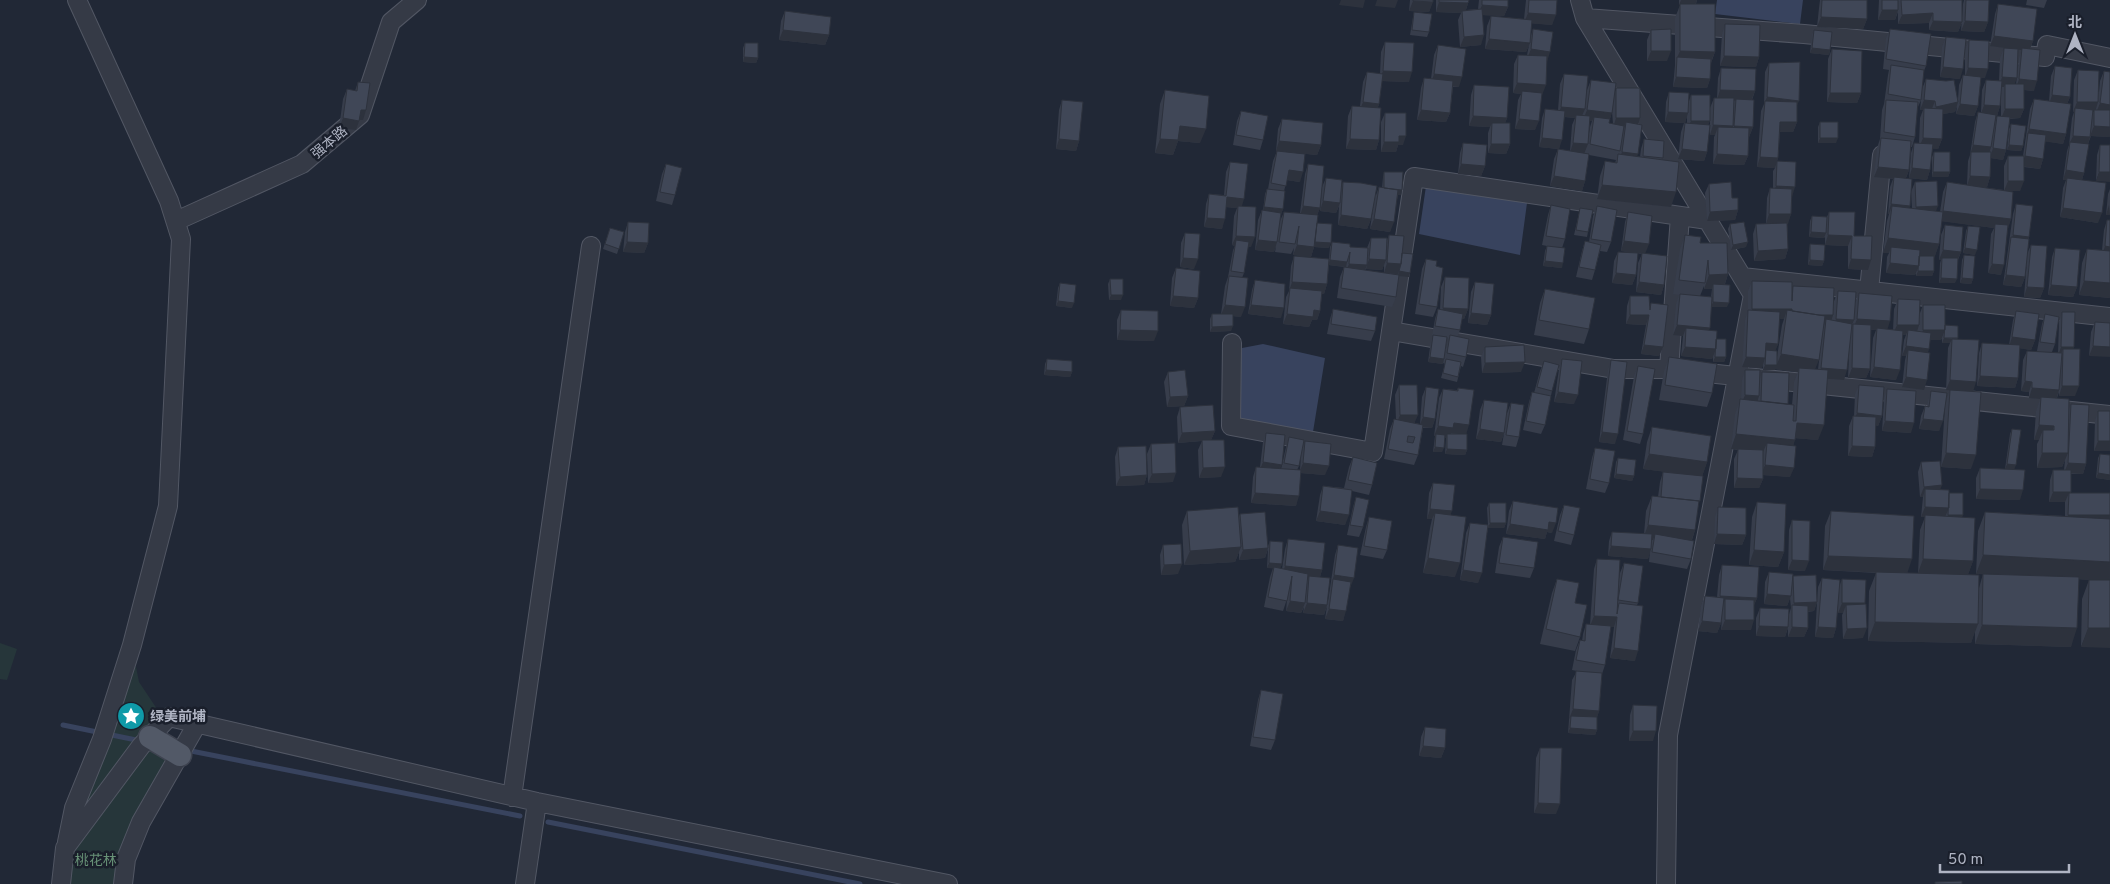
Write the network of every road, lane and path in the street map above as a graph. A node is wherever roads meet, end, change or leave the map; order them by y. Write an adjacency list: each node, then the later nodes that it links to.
1 (77, 0): 11 (street)
2 (417, 0): 11 (street, 强本路)
3 (1580, 0): 4 (street)
4 (1585, 18): 5 (street); 10 (street)
5 (1892, 42): 6 (street); 7 (street)
6 (2110, 58)
7 (1890, 62)
8 (1883, 142): 14 (street)
9 (1680, 216): 10 (street); 16 (street); 18 (street)
10 (1708, 220): 13 (street)
11 (176, 221): 26 (street)
12 (591, 246): 24 (street)
13 (1742, 277): 14 (street); 19 (street)
14 (1869, 291): 15 (street)
15 (2110, 317)
16 (1391, 331): 17 (street); 18 (street)
17 (1232, 343)
18 (1669, 369): 19 (street)
19 (1738, 375): 20 (street); 31 (street)
20 (2110, 415)
21 (197, 724): 22 (street); 23 (street); 24 (street)
22 (149, 737): 23 (main road); 26 (street)
23 (180, 755): 28 (street)
24 (512, 797): 25 (street)
25 (536, 802): 29 (street); 30 (street)
26 (65, 848): 27 (street)
27 (62, 884)
28 (123, 884)
29 (525, 884)
30 (948, 884)
31 (1666, 884)

